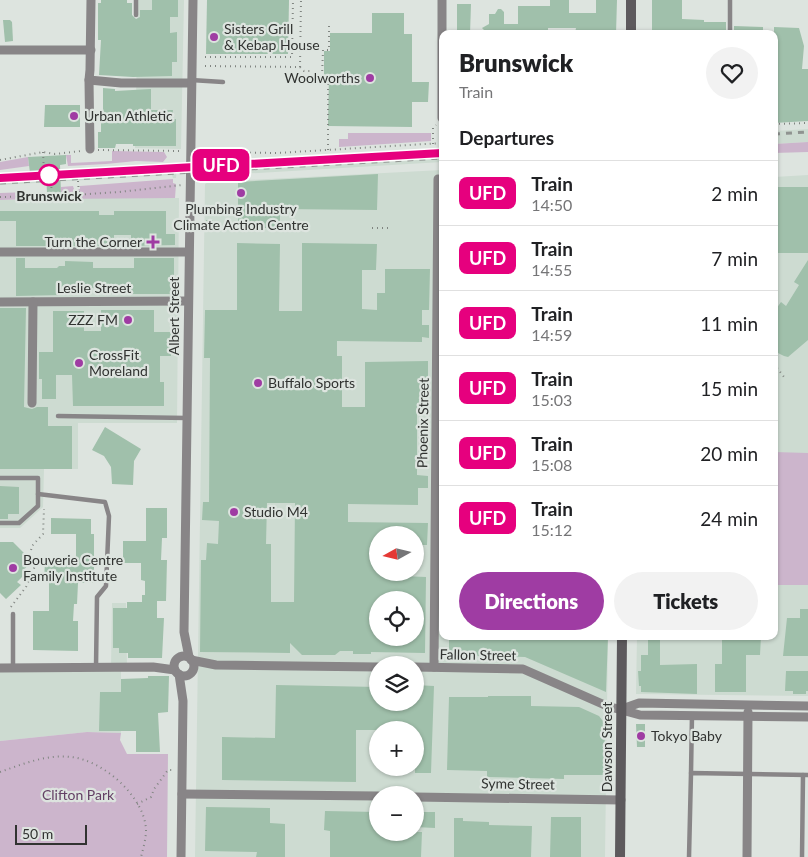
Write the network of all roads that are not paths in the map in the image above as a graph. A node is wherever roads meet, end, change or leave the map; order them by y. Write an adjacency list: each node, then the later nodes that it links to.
1 (92, 0): 12 (street)
2 (136, 0): 7 (lane)
3 (192, 0): 14 (street, Albert Street)
4 (442, 0): 8 (street)
5 (631, 0): 9 (street)
6 (730, 0): 10 (lane)
7 (136, 15)
8 (442, 30)
9 (631, 30)
10 (730, 30)
11 (0, 50): 12 (street)
12 (91, 50): 13 (street)
13 (89, 80): 14 (street); 16 (street)
14 (191, 81): 15 (lane); 19 (street, Albert Street)
15 (223, 82)
16 (90, 150)
17 (438, 179): 37 (street, Phoenix Street)
18 (0, 252): 19 (street)
19 (188, 252): 20 (street, Albert Street)
20 (188, 301): 22 (street, Leslie Street); 25 (street, Albert Street)
21 (0, 302): 22 (street, Leslie Street)
22 (33, 302): 23 (street)
23 (32, 403)
24 (58, 416): 25 (lane)
25 (187, 418): 31 (street, Albert Street)
26 (0, 478): 27 (lane)
27 (38, 494): 28 (lane); 32 (lane)
28 (0, 524)
29 (13, 614): 36 (lane)
30 (622, 640): 40 (street, Dawson Street)
31 (184, 665): 32 (street); 33 (street); 47 (street, Albert Street)
32 (96, 667): 36 (street)
33 (369, 667)
34 (424, 667): 37 (street, Fallon Street)
35 (0, 668): 36 (street)
36 (13, 668)
37 (434, 668): 40 (street, Fallon Street)
38 (748, 705): 39 (street); 40 (street); 42 (street)
39 (808, 706)
40 (622, 709): 41 (street, Fallon Street); 50 (street, Dawson Street)
41 (692, 715): 42 (street, Fallon Street); 44 (lane)
42 (748, 716): 43 (street, Fallon Street); 45 (street)
43 (808, 718)
44 (690, 774): 45 (lane); 53 (lane)
45 (748, 774): 46 (lane); 54 (street)
46 (806, 775): 55 (lane)
47 (182, 794): 48 (street); 51 (street, Albert Street)
48 (369, 796)
49 (424, 797): 50 (street, Syme Street)
50 (621, 800): 52 (street, Dawson Street)
51 (181, 857)
52 (620, 857)
53 (689, 857)
54 (747, 857)
55 (802, 857)

